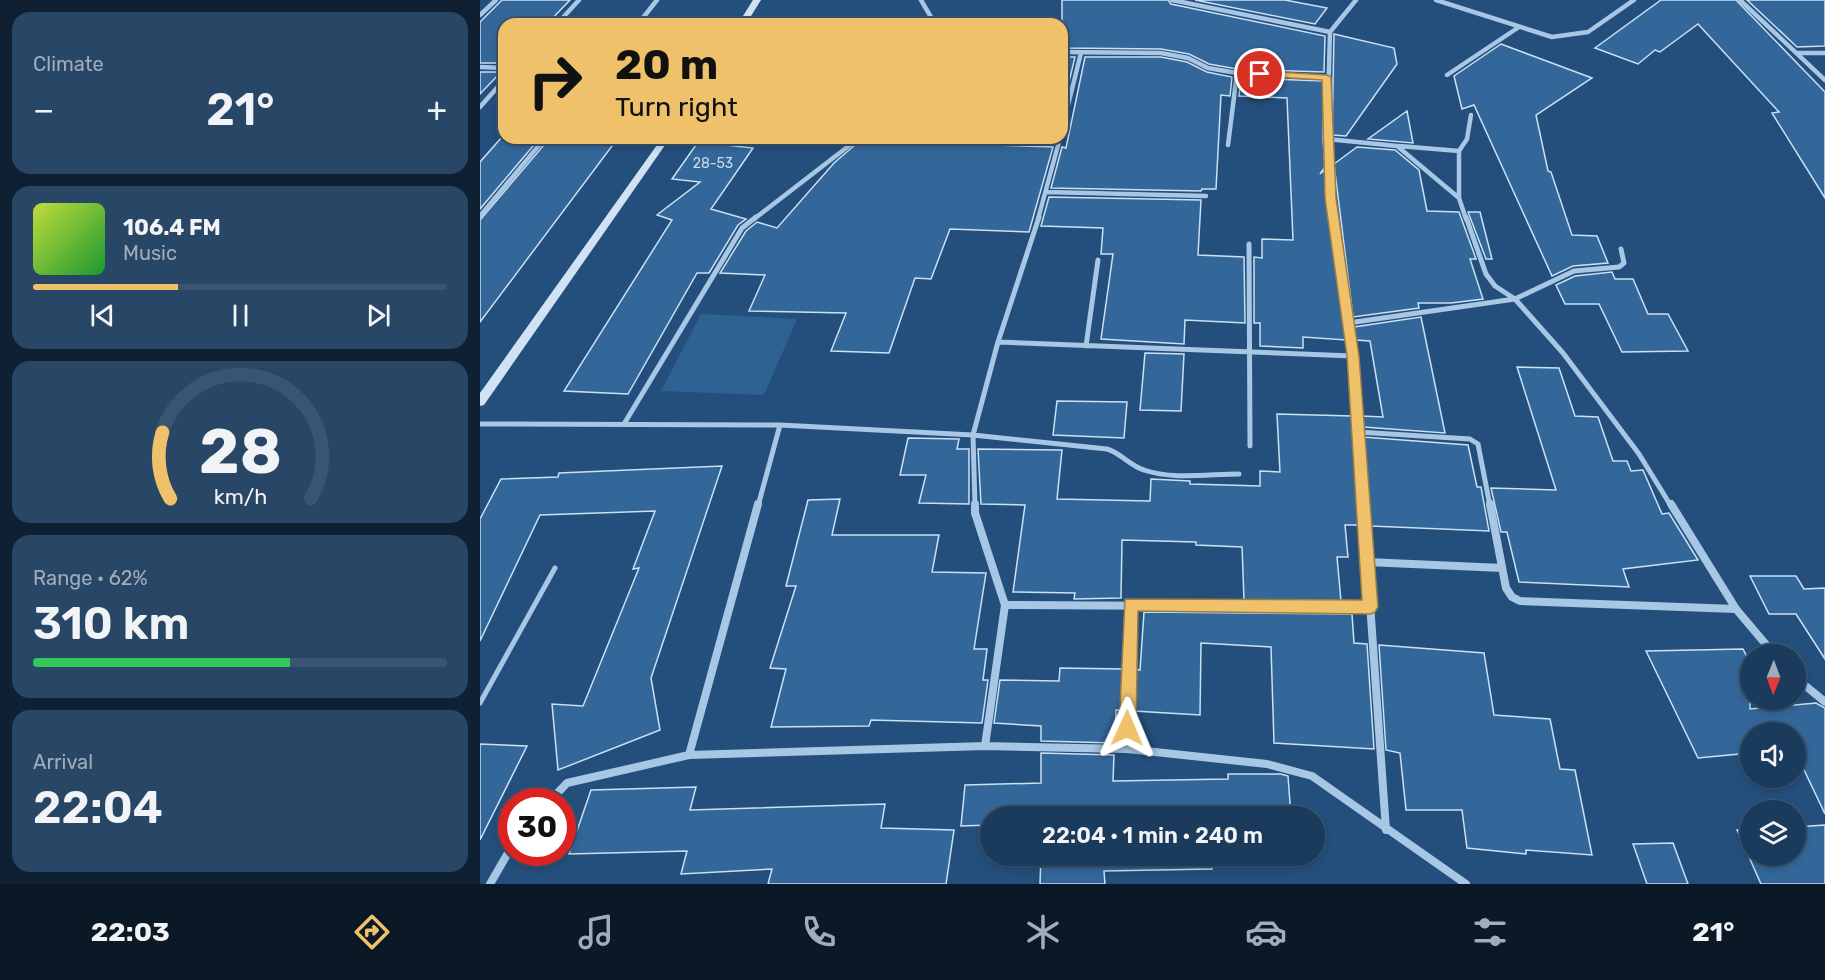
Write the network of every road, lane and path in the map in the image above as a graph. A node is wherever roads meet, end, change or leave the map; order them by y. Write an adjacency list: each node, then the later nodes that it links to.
1 (496, 0): 11 (street)
2 (579, 0): 12 (street)
3 (657, 0): 13 (street)
4 (757, 0): 14 (main road)
5 (921, 0): 15 (street)
6 (1172, 0): 17 (street)
7 (1356, 0): 17 (street)
8 (1436, 0): 16 (street)
9 (1634, 0): 16 (street)
10 (1740, 0): 20 (street)
11 (480, 15)
12 (562, 18)
13 (643, 18)
14 (746, 18)
15 (932, 18)
16 (1519, 27): 25 (street)
17 (1330, 32): 26 (street)
18 (1068, 52): 19 (street)
19 (1081, 52): 24 (street); 29 (street)
20 (1796, 53): 21 (street); 27 (street)
21 (1825, 53)
22 (480, 67): 23 (street)
23 (498, 68)
24 (1238, 73): 26 (street); 37 (street)
25 (1447, 75)
26 (1327, 77): 32 (street)
27 (1825, 80)
28 (498, 87): 30 (street)
29 (1068, 102)
30 (480, 107)
31 (1471, 115): 39 (street)
32 (1327, 139): 38 (street); 48 (street)
33 (540, 144): 43 (street)
34 (662, 144): 53 (main road)
35 (851, 144): 55 (street)
36 (1059, 144): 40 (street)
37 (1228, 145)
38 (1397, 146): 39 (street); 42 (street)
39 (1459, 151): 42 (street)
40 (1047, 192): 41 (street); 49 (street)
41 (1206, 196)
42 (1459, 198): 47 (street)
43 (480, 216)
44 (1249, 244): 51 (street)
45 (1622, 249): 47 (street)
46 (1098, 260): 50 (street)
47 (1515, 299): 48 (street); 67 (street)
48 (1348, 323): 52 (street)
49 (998, 342): 50 (street); 58 (street)
50 (1086, 346): 51 (street)
51 (1250, 352): 52 (street); 59 (street)
52 (1353, 356): 57 (street)
53 (480, 402)
54 (480, 424): 55 (street)
55 (624, 424): 56 (street)
56 (780, 424): 58 (street); 74 (street)
57 (1358, 432): 61 (street); 63 (street)
58 (973, 435): 60 (street); 64 (street)
59 (1250, 446)
60 (1239, 474)
61 (1367, 562): 63 (street); 66 (street)
62 (555, 568): 71 (lane)
63 (1502, 568): 67 (street)
64 (1005, 604): 65 (street); 72 (street)
65 (1130, 604): 66 (street); 73 (street)
66 (1370, 607): 76 (street)
67 (1736, 609): 68 (street)
68 (1766, 644)
69 (1806, 686): 70 (street)
70 (1825, 702)
71 (480, 703)
72 (985, 746): 73 (street); 74 (street)
73 (1127, 749): 76 (street)
74 (689, 755): 75 (street)
75 (562, 788)
76 (1386, 830): 79 (street)
77 (500, 866): 78 (street)
78 (490, 884)
79 (1466, 884)

